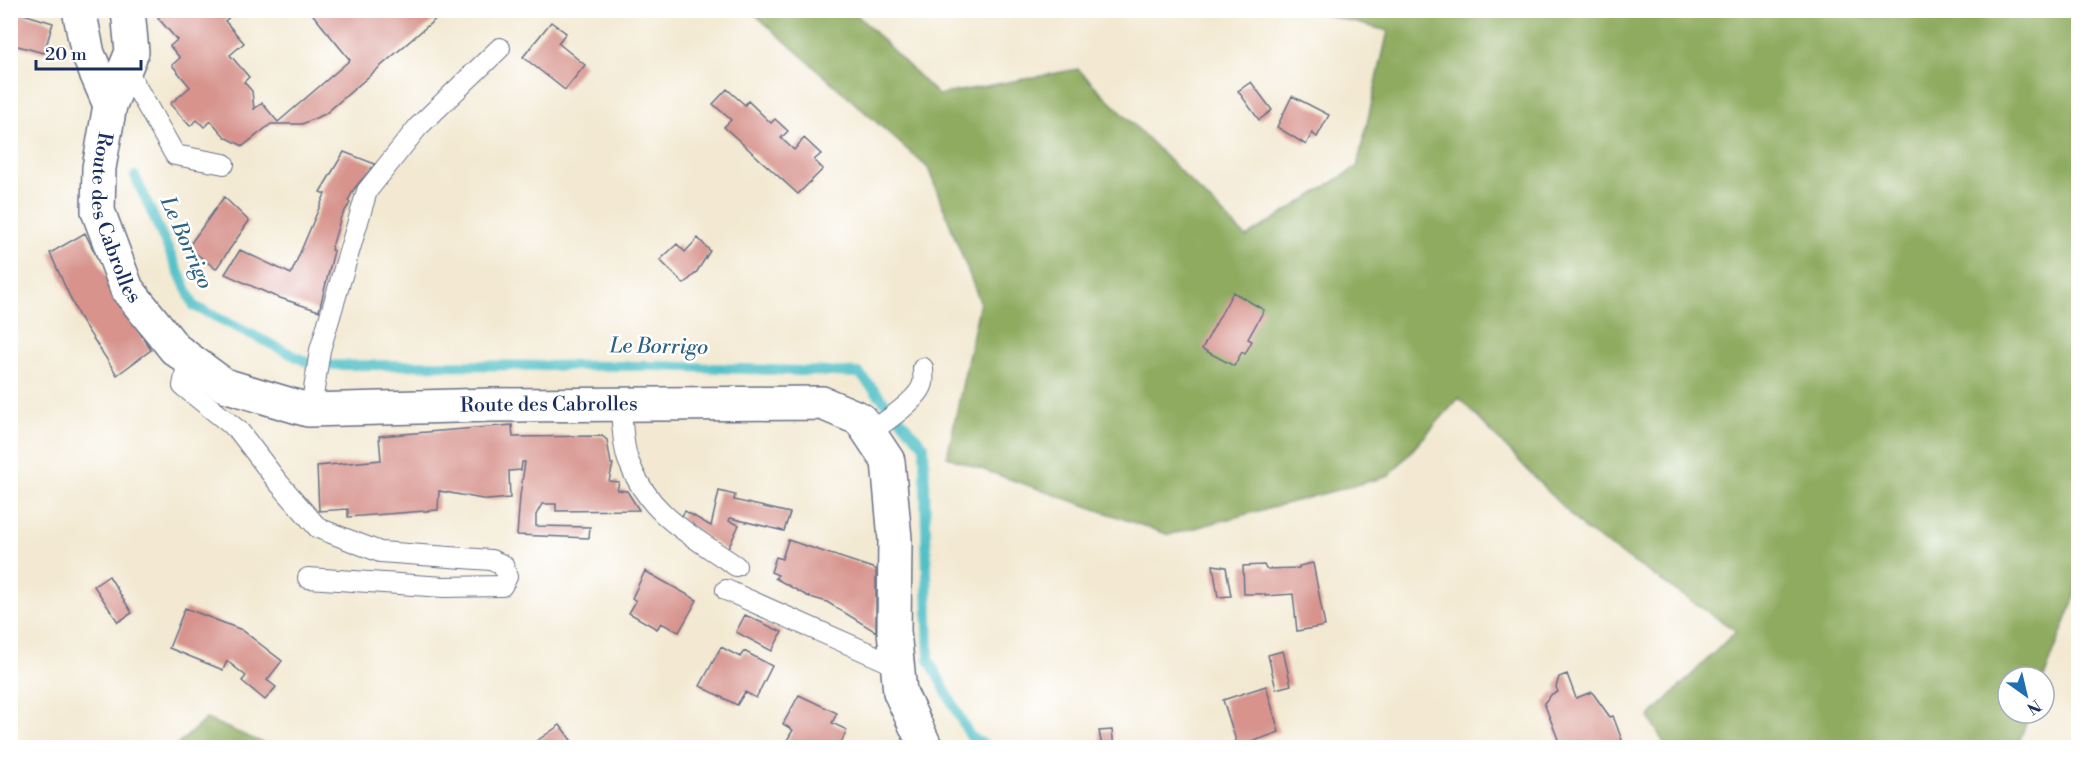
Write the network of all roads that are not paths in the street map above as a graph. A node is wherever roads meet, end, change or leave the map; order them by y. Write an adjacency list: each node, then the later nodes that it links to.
1 (79, 10): 5 (street)
2 (128, 10): 4 (street, Route des Cabrolles)
3 (500, 48): 9 (lane)
4 (126, 69): 5 (street, Route des Cabrolles); 6 (lane)
5 (110, 105): 7 (street, Route des Cabrolles)
6 (224, 164)
7 (188, 359): 9 (street, Route des Cabrolles); 13 (lane)
8 (923, 368): 11 (lane)
9 (315, 403): 10 (street, Route des Cabrolles)
10 (620, 404): 11 (street, Route des Cabrolles); 12 (lane)
11 (877, 428): 15 (street, Route des Cabrolles)
12 (736, 566)
13 (308, 578)
14 (726, 590): 15 (lane)
15 (898, 666): 16 (street, Route des Cabrolles)
16 (926, 747)

